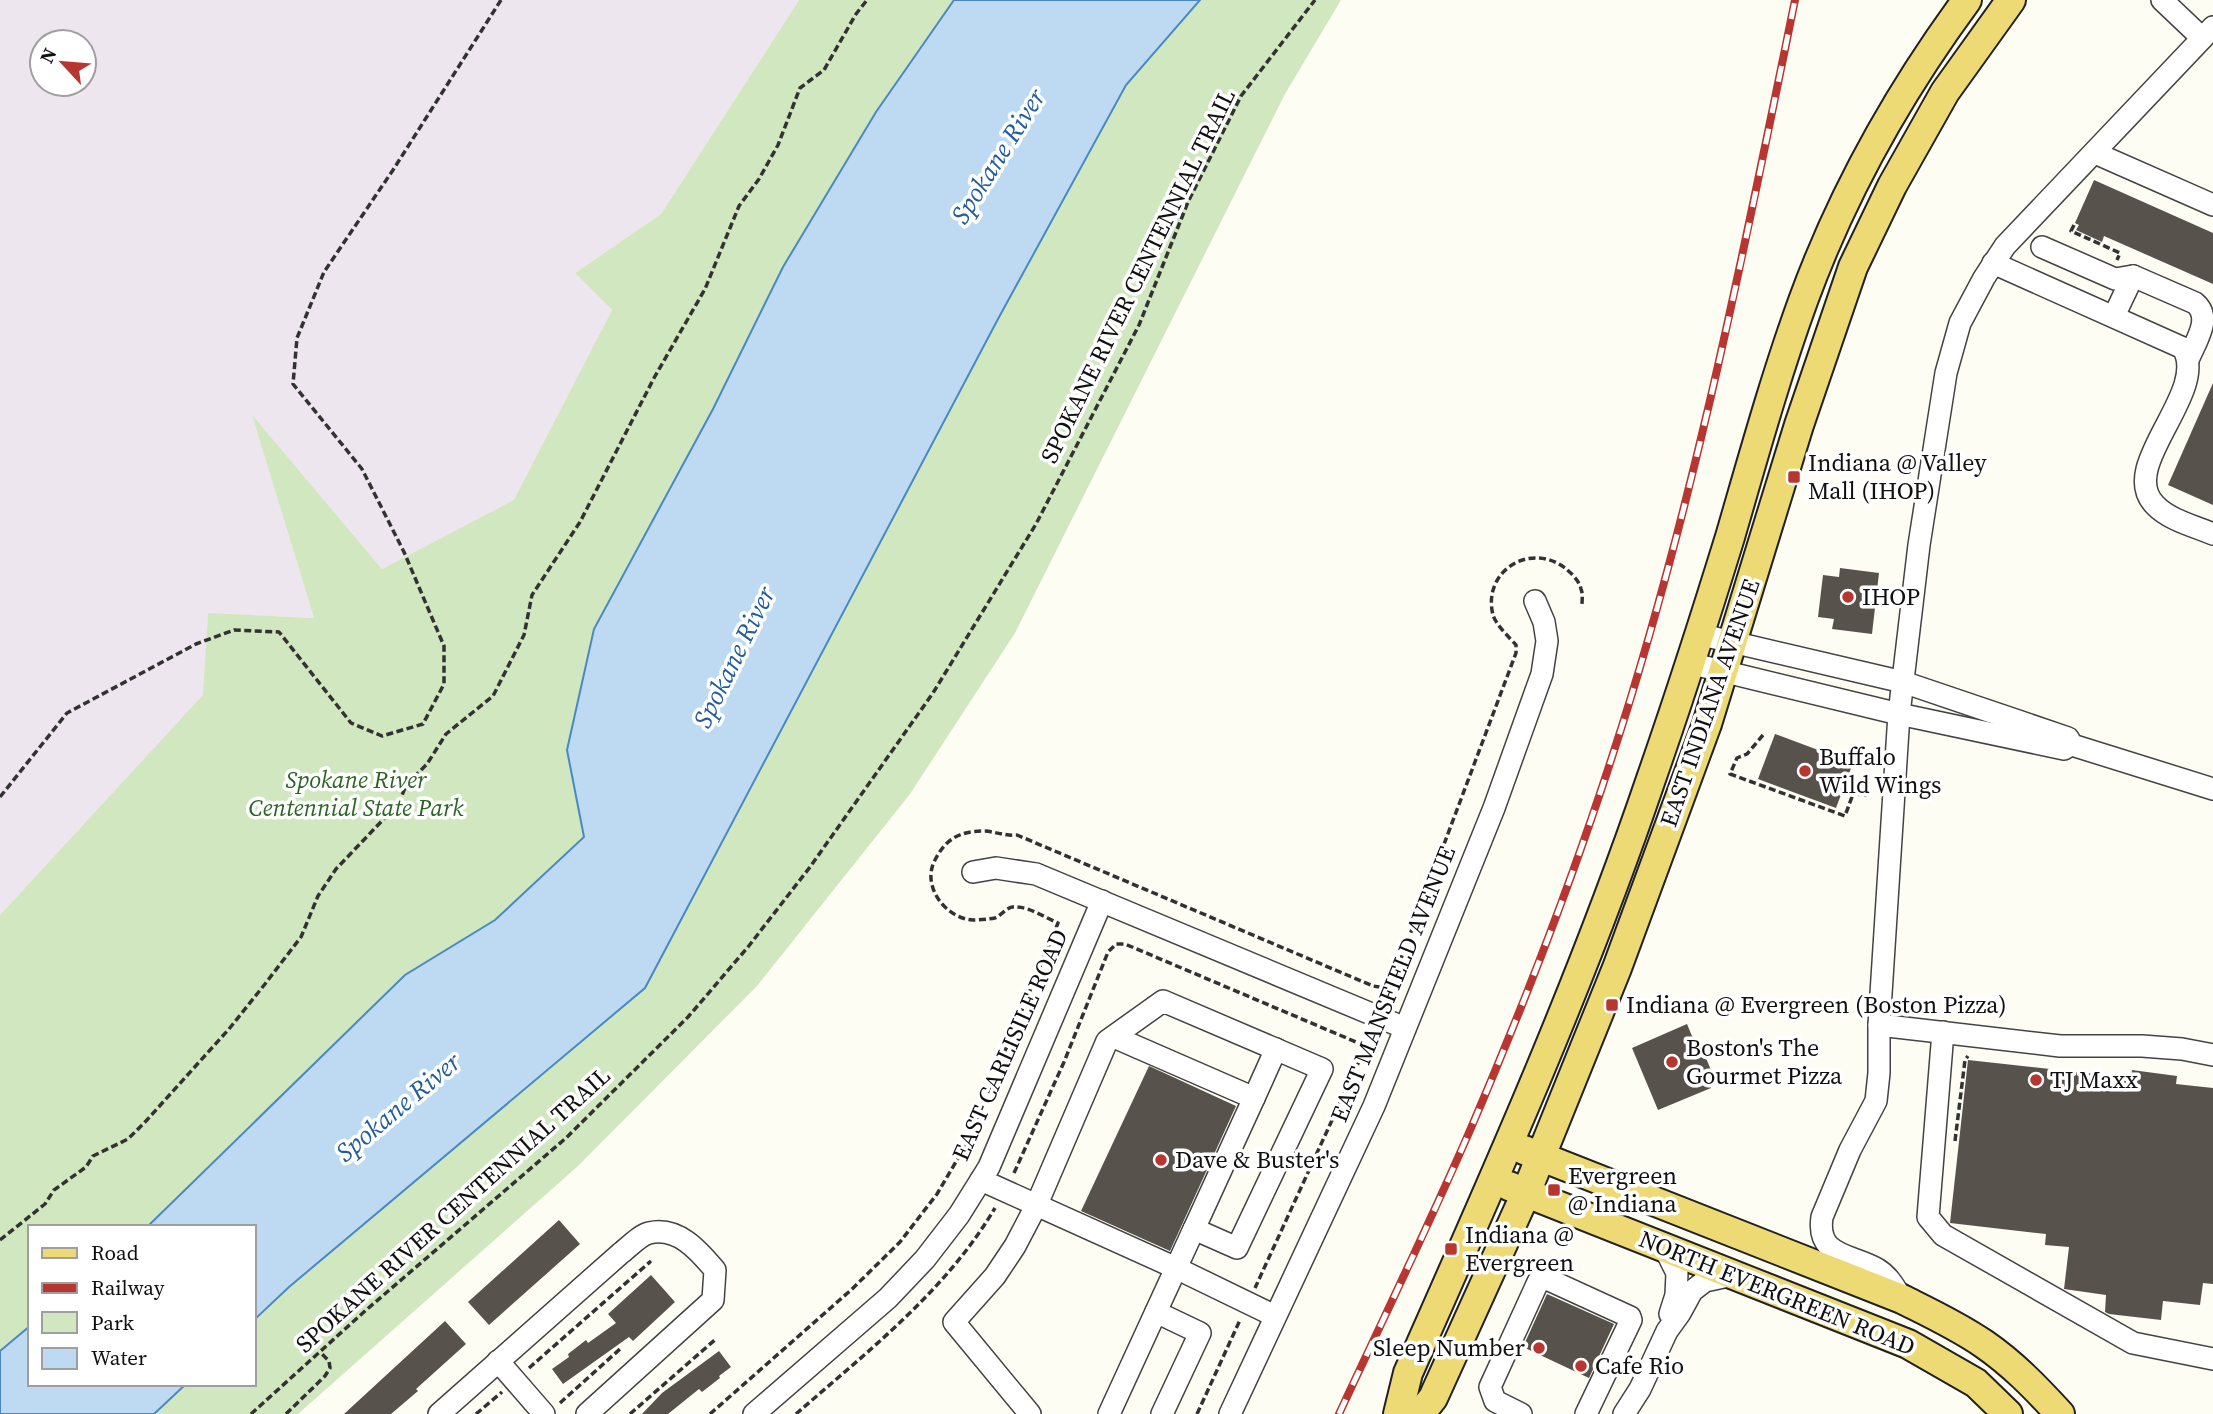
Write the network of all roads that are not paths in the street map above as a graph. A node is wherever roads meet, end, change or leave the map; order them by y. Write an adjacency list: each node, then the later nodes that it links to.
1 (1968, 0): 14 (main road, EAST INDIANA AVENUE)
2 (2011, 0): 15 (main road, EAST INDIANA AVENUE)
3 (2162, 0): 4 (street)
4 (2207, 32): 5 (street)
5 (2095, 153): 6 (street); 8 (street)
6 (2213, 205)
7 (2042, 247): 9 (street)
8 (1993, 263): 10 (street); 18 (street)
9 (2123, 271): 10 (street); 11 (street)
10 (2115, 316): 11 (street)
11 (2188, 360): 12 (street)
12 (2213, 534)
13 (1535, 601): 25 (street, EAST MANSFIELD AVENUE)
14 (1699, 634): 15 (street); 16 (main road, EAST INDIANA AVENUE)
15 (1733, 643): 17 (main road, EAST INDIANA AVENUE); 18 (street)
16 (1689, 663): 17 (street); 31 (main road, EAST INDIANA AVENUE)
17 (1724, 673): 19 (street); 32 (main road, EAST INDIANA AVENUE)
18 (1903, 682): 19 (street); 20 (street)
19 (1899, 714): 20 (street); 24 (street)
20 (2072, 745): 21 (street)
21 (2213, 789)
22 (973, 872): 23 (street)
23 (1102, 901): 25 (street); 34 (street, EAST CARLISILE ROAD)
24 (1879, 1024): 26 (street); 41 (street)
25 (1405, 1028): 43 (street, EAST MANSFIELD AVENUE)
26 (1943, 1032): 29 (street); 45 (street)
27 (1114, 1037): 28 (street); 30 (street); 36 (street)
28 (1276, 1049): 30 (street); 37 (street)
29 (2213, 1055)
30 (1254, 1098): 37 (street)
31 (1509, 1144): 32 (main road, NORTH EVERGREEN ROAD); 33 (main road, EAST INDIANA AVENUE)
32 (1542, 1157): 35 (main road, EAST INDIANA AVENUE); 41 (main road, NORTH EVERGREEN ROAD)
33 (1494, 1179): 35 (main road, NORTH EVERGREEN ROAD); 56 (main road, EAST INDIANA AVENUE)
34 (981, 1180): 36 (street); 51 (street, EAST CARLISILE ROAD)
35 (1526, 1193): 38 (main road, NORTH EVERGREEN ROAD); 57 (main road, EAST INDIANA AVENUE)
36 (1037, 1204): 39 (street); 52 (street)
37 (1194, 1229): 39 (street)
38 (1664, 1247): 40 (main road, NORTH EVERGREEN ROAD); 44 (street)
39 (1176, 1268): 42 (street); 43 (street)
40 (1733, 1275): 44 (street); 60 (main road, NORTH EVERGREEN ROAD)
41 (1902, 1299): 61 (main road, NORTH EVERGREEN ROAD)
42 (1156, 1312): 53 (street); 54 (street)
43 (1275, 1316): 55 (street, EAST MANSFIELD AVENUE)
44 (1667, 1331): 59 (street)
45 (2213, 1359)
46 (498, 1361): 47 (street); 49 (street); 50 (street)
47 (550, 1410)
48 (1511, 1410): 58 (street)
49 (439, 1414)
50 (587, 1414)
51 (754, 1414)
52 (1030, 1414)
53 (1109, 1414)
54 (1162, 1414)
55 (1230, 1414)
56 (1398, 1414)
57 (1420, 1414)
58 (1586, 1414)
59 (1624, 1414)
60 (2008, 1414)
61 (2060, 1414)

